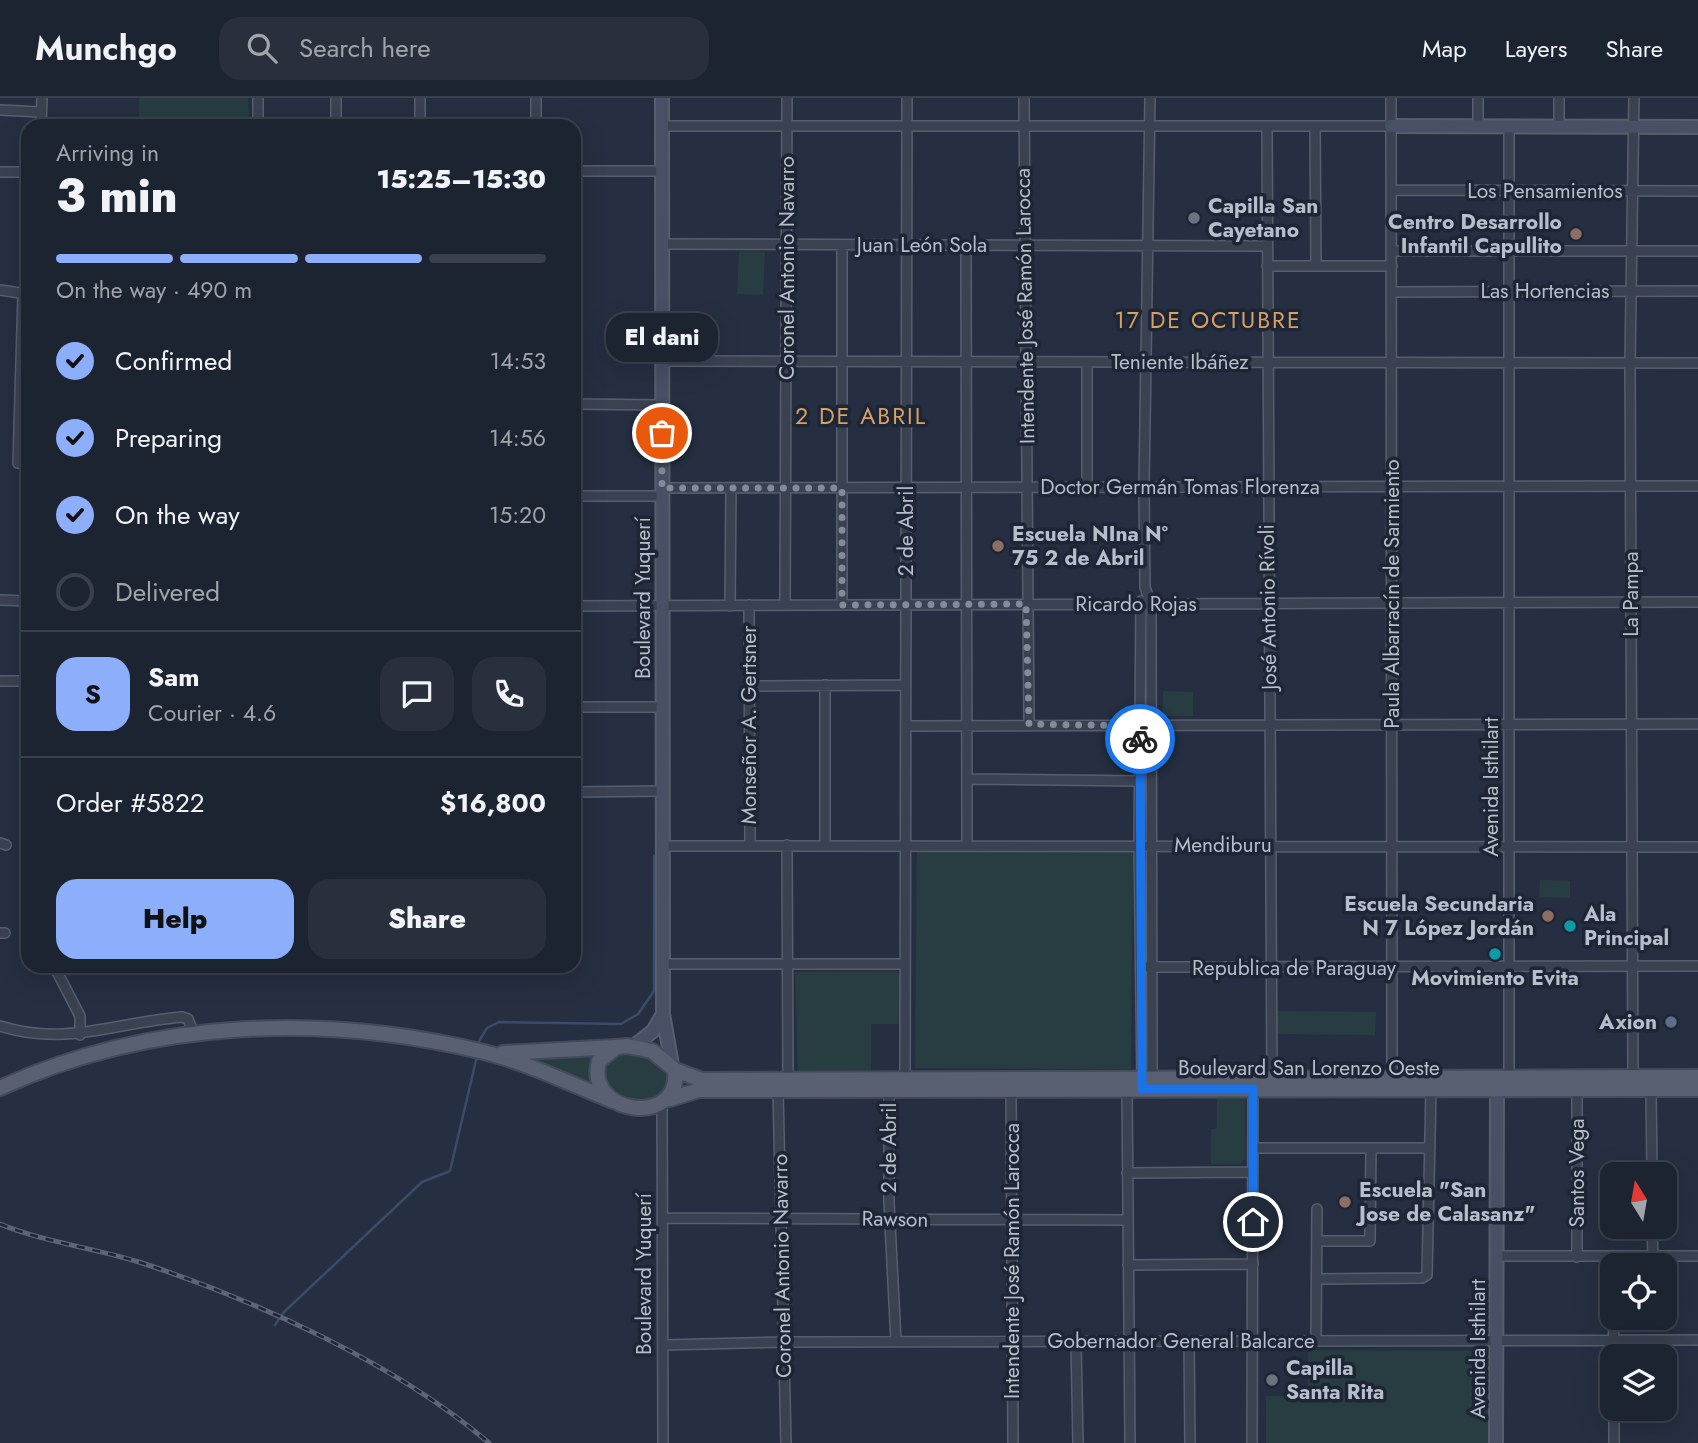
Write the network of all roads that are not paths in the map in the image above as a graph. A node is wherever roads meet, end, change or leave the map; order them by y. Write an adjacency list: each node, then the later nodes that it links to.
1 (42, 98): 16 (street)
2 (258, 98): 18 (street)
3 (337, 98): 19 (street)
4 (420, 98): 20 (street)
5 (536, 98): 21 (street)
6 (662, 98): 22 (main road, Boulevard Yuquerí)
7 (787, 98): 23 (street, Coronel Antonio Navarro)
8 (907, 98): 24 (street, 2 de Abril)
9 (1024, 98): 25 (street, Intendente José Ramón Larocca)
10 (1150, 98): 30 (street)
11 (1391, 98): 28 (street, Paula Albarracín de Sarmiento)
12 (1478, 98): 29 (street)
13 (1559, 98): 32 (street)
14 (1634, 98): 33 (street, La Pampa)
15 (0, 110): 16 (street)
16 (41, 112): 17 (street)
17 (41, 119)
18 (258, 119)
19 (337, 119)
20 (420, 119)
21 (536, 119)
22 (662, 126): 23 (street); 36 (main road, Boulevard Yuquerí)
23 (787, 126): 24 (street); 44 (street, Coronel Antonio Navarro)
24 (907, 126): 25 (street); 46 (street, 2 de Abril)
25 (1024, 126): 30 (street); 48 (street, Intendente José Ramón Larocca)
26 (1267, 126): 27 (street); 30 (street); 50 (street, José Antonio Rívoli)
27 (1315, 126): 28 (street); 56 (street)
28 (1391, 126): 29 (main road); 39 (street, Paula Albarracín de Sarmiento)
29 (1478, 126): 31 (main road)
30 (1150, 127): 49 (street)
31 (1510, 127): 32 (main road); 40 (street, Avenida Isthilart)
32 (1559, 127): 33 (main road)
33 (1632, 127): 34 (main road); 41 (street, La Pampa)
34 (1698, 127)
35 (581, 171): 36 (street)
36 (662, 171): 43 (main road, Boulevard Yuquerí)
37 (0, 172): 38 (street)
38 (21, 172)
39 (1391, 190): 40 (street, Los Pensamientos); 51 (street, Paula Albarracín de Sarmiento)
40 (1510, 191): 41 (street, Los Pensamientos); 52 (street, Avenida Isthilart)
41 (1631, 191): 42 (street, Los Pensamientos); 53 (street, La Pampa)
42 (1698, 191)
43 (662, 244): 44 (street, Juan León Sola); 64 (main road, Boulevard Yuquerí)
44 (787, 244): 45 (street, Juan León Sola); 65 (street, Coronel Antonio Navarro)
45 (842, 244): 46 (street, Juan León Sola); 66 (street)
46 (907, 245): 47 (street, Juan León Sola); 67 (street, 2 de Abril)
47 (967, 245): 48 (street, Juan León Sola); 68 (street)
48 (1024, 245): 49 (street, Juan León Sola); 69 (street, Intendente José Ramón Larocca)
49 (1150, 246): 50 (street, Juan León Sola); 73 (street)
50 (1266, 246): 55 (street, José Antonio Rívoli)
51 (1392, 251): 52 (street); 57 (street, Paula Albarracín de Sarmiento)
52 (1510, 251): 53 (street); 60 (street, Avenida Isthilart)
53 (1630, 251): 54 (street); 59 (street, La Pampa)
54 (1698, 251)
55 (1267, 266): 56 (street); 71 (street, José Antonio Rívoli)
56 (1316, 266): 57 (street)
57 (1392, 266): 62 (street, Paula Albarracín de Sarmiento)
58 (0, 290): 63 (street)
59 (1630, 290): 60 (street, Las Hortencias); 61 (street, Las Hortencias); 74 (street, La Pampa)
60 (1510, 291): 62 (street, Las Hortencias); 72 (street, Avenida Isthilart)
61 (1698, 291)
62 (1392, 292): 76 (street, Paula Albarracín de Sarmiento)
63 (21, 293)
64 (662, 362): 65 (street, Teniente Ibáñez); 78 (main road, Boulevard Yuquerí)
65 (786, 362): 66 (street, Teniente Ibáñez); 82 (street, Coronel Antonio Navarro)
66 (842, 362): 67 (street, Teniente Ibáñez); 89 (street)
67 (906, 362): 68 (street, Teniente Ibáñez); 90 (street, 2 de Abril)
68 (966, 362): 69 (street, Teniente Ibáñez); 91 (street)
69 (1025, 362): 70 (street, Teniente Ibáñez); 83 (street, Intendente José Ramón Larocca)
70 (1087, 362): 73 (street, Teniente Ibáñez); 84 (street)
71 (1266, 362): 73 (street, Teniente Ibáñez); 76 (street, Teniente Ibáñez); 86 (street, José Antonio Rívoli)
72 (1510, 362): 74 (street, Teniente Ibáñez); 76 (street, Teniente Ibáñez); 79 (street, Avenida Isthilart)
73 (1146, 363): 85 (street)
74 (1630, 363): 75 (street, Teniente Ibáñez); 80 (street, La Pampa)
75 (1698, 363)
76 (1391, 364): 87 (street, Paula Albarracín de Sarmiento)
77 (581, 404): 78 (street)
78 (662, 405): 92 (main road, Boulevard Yuquerí)
79 (1510, 485): 80 (street, Doctor Germán Tomas Florenza); 87 (street, Doctor Germán Tomas Florenza); 98 (street, Avenida Isthilart)
80 (1630, 485): 81 (street, Doctor Germán Tomas Florenza); 100 (street, La Pampa)
81 (1698, 485)
82 (786, 487): 88 (street, Doctor Germán Tomas Florenza); 89 (street, Doctor Germán Tomas Florenza); 103 (street, Coronel Antonio Navarro)
83 (1027, 487): 84 (street, Doctor Germán Tomas Florenza); 91 (street, Doctor Germán Tomas Florenza); 102 (street, Intendente José Ramón Larocca)
84 (1087, 487): 85 (street, Doctor Germán Tomas Florenza)
85 (1144, 487): 86 (street, Doctor Germán Tomas Florenza); 94 (street)
86 (1267, 487): 87 (street, Doctor Germán Tomas Florenza); 99 (street, José Antonio Rívoli)
87 (1392, 487): 97 (street, Paula Albarracín de Sarmiento)
88 (731, 488): 92 (street, Doctor Germán Tomas Florenza); 111 (street)
89 (842, 488): 90 (street, Doctor Germán Tomas Florenza); 104 (street)
90 (906, 488): 91 (street, Doctor Germán Tomas Florenza); 105 (street, 2 de Abril)
91 (967, 488): 106 (street)
92 (662, 492): 93 (street, Doctor Germán Tomas Florenza); 110 (main road, Boulevard Yuquerí)
93 (581, 496)
94 (1145, 587): 107 (street); 108 (street)
95 (0, 600): 96 (street)
96 (21, 601)
97 (1392, 602): 98 (street, Ricardo Rojas); 99 (street, Ricardo Rojas); 122 (street, Paula Albarracín de Sarmiento)
98 (1510, 602): 100 (street, Ricardo Rojas); 125 (street, Avenida Isthilart)
99 (1268, 603): 108 (street, Ricardo Rojas); 121 (street, José Antonio Rívoli)
100 (1631, 603): 101 (street, Ricardo Rojas); 123 (street, La Pampa)
101 (1698, 603)
102 (1026, 604): 106 (street, Ricardo Rojas); 107 (street, Ricardo Rojas); 120 (street, Intendente José Ramón Larocca)
103 (785, 605): 104 (street, Ricardo Rojas); 112 (street, Ricardo Rojas)
104 (842, 605): 105 (street, Ricardo Rojas)
105 (906, 605): 106 (street, Ricardo Rojas); 116 (street, 2 de Abril)
106 (967, 605): 127 (street)
107 (1139, 605): 108 (street, Ricardo Rojas); 128 (street)
108 (1151, 605): 129 (street)
109 (581, 606): 110 (street, Ricardo Rojas)
110 (662, 606): 111 (street, Ricardo Rojas); 119 (main road, Boulevard Yuquerí)
111 (730, 606): 112 (street, Ricardo Rojas)
112 (749, 606): 117 (street, Monseñor A. Gertsner)
113 (0, 681): 114 (street)
114 (21, 681)
115 (825, 685): 116 (street); 117 (street); 136 (street)
116 (906, 685): 126 (street, 2 de Abril)
117 (749, 686): 134 (street, Monseñor A. Gertsner)
118 (581, 707): 119 (street)
119 (662, 707): 133 (main road, Boulevard Yuquerí)
120 (1029, 724): 127 (street); 128 (street)
121 (1270, 724): 122 (street); 129 (street); 141 (street, José Antonio Rívoli)
122 (1392, 724): 125 (street); 143 (street, Paula Albarracín de Sarmiento)
123 (1632, 724): 124 (street); 125 (street); 146 (street, La Pampa)
124 (1698, 724)
125 (1510, 725): 144 (street, Avenida Isthilart)
126 (906, 726): 127 (street); 137 (street, 2 de Abril)
127 (967, 726): 130 (street)
128 (1140, 726): 129 (street); 131 (street)
129 (1151, 726): 140 (street)
130 (967, 779): 131 (street); 138 (street)
131 (1140, 781): 139 (street)
132 (581, 792): 133 (street)
133 (662, 792): 142 (main road, Boulevard Yuquerí)
134 (750, 845): 135 (street, Mendiburu); 142 (street, Mendiburu)
135 (787, 845): 136 (street, Mendiburu); 148 (street, Coronel Antonio Navarro)
136 (825, 845): 137 (street, Mendiburu)
137 (905, 845): 138 (street, Mendiburu); 149 (street, 2 de Abril)
138 (967, 845): 139 (street, Mendiburu)
139 (1139, 845): 140 (street, Mendiburu); 150 (street)
140 (1152, 845): 141 (street, Mendiburu); 154 (street)
141 (1270, 845): 143 (street, Mendiburu); 155 (street, José Antonio Rívoli)
142 (663, 846): 147 (main road, Boulevard Yuquerí)
143 (1392, 846): 144 (street, Mendiburu); 156 (street, Paula Albarracín de Sarmiento)
144 (1510, 846): 146 (street, Mendiburu); 151 (street, Avenida Isthilart)
145 (1698, 847): 146 (street, Mendiburu)
146 (1632, 848): 152 (street, La Pampa)
147 (663, 964): 148 (street); 158 (main road, Boulevard Yuquerí)
148 (788, 964): 149 (street); 174 (street, Coronel Antonio Navarro)
149 (905, 964): 170 (street, 2 de Abril)
150 (1141, 967): 154 (street, Republica de Paraguay); 175 (street)
151 (1510, 967): 152 (street, Republica de Paraguay); 156 (street, Republica de Paraguay); 166 (street, Avenida Isthilart)
152 (1632, 967): 153 (street, Republica de Paraguay); 169 (street, La Pampa)
153 (1698, 967)
154 (1152, 968): 155 (street, Republica de Paraguay); 175 (street)
155 (1270, 968): 156 (street, Republica de Paraguay); 168 (street, José Antonio Rívoli)
156 (1392, 968): 173 (street, Paula Albarracín de Sarmiento)
157 (58, 973): 161 (street)
158 (663, 1014): 162 (main road); 165 (main road, Boulevard Yuquerí)
159 (0, 1026): 161 (street)
160 (194, 1034): 161 (street); 164 (main road); 176 (main road)
161 (80, 1035)
162 (634, 1046): 163 (main road); 165 (main road)
163 (617, 1047): 164 (main road); 182 (main road)
164 (486, 1052): 182 (main road)
165 (673, 1068): 174 (main road, Boulevard San Lorenzo Oeste); 183 (main road)
166 (1509, 1077): 169 (main road, Boulevard San Lorenzo Oeste); 173 (main road, Boulevard San Lorenzo Oeste); 177 (main road)
167 (1698, 1077): 169 (main road, Boulevard San Lorenzo Oeste)
168 (1272, 1083): 172 (main road, Boulevard San Lorenzo Oeste); 173 (main road, Boulevard San Lorenzo Oeste)
169 (1633, 1083): 178 (main road, Boulevard San Lorenzo Oeste); 179 (main road, Boulevard San Lorenzo Oeste)
170 (897, 1084): 171 (main road, Boulevard San Lorenzo Oeste); 174 (main road, Boulevard San Lorenzo Oeste); 193 (street, 2 de Abril)
171 (1011, 1084): 175 (main road, Boulevard San Lorenzo Oeste); 194 (street, Intendente José Ramón Larocca)
172 (1253, 1084): 175 (main road, Boulevard San Lorenzo Oeste); 184 (street)
173 (1392, 1084): 181 (main road, Boulevard San Lorenzo Oeste)
174 (783, 1085): 183 (main road, Boulevard San Lorenzo Oeste); 192 (street, Coronel Antonio Navarro)
175 (1143, 1085): 189 (street)
176 (0, 1088)
177 (1499, 1089): 178 (main road, Boulevard San Lorenzo Oeste); 181 (main road, Boulevard San Lorenzo Oeste); 197 (main road, Avenida Isthilart)
178 (1577, 1089): 198 (street, Santos Vega)
179 (1651, 1089): 180 (main road, Boulevard San Lorenzo Oeste); 187 (street)
180 (1698, 1089)
181 (1431, 1090): 185 (street)
182 (613, 1101): 183 (main road)
183 (666, 1101): 191 (street, Boulevard Yuquerí)
184 (1253, 1148): 186 (street); 188 (street)
185 (1430, 1148): 186 (street); 204 (street)
186 (1371, 1149): 196 (street)
187 (1652, 1162)
188 (1253, 1172): 189 (street); 202 (street)
189 (1128, 1173): 195 (street)
190 (1317, 1209): 196 (street)
191 (663, 1218): 192 (street, Rawson); 218 (street, Boulevard Yuquerí)
192 (781, 1218): 193 (street, Rawson); 211 (street, Coronel Antonio Navarro)
193 (890, 1220): 194 (street, Rawson); 212 (street, 2 de Abril)
194 (1010, 1220): 195 (street, Rawson); 213 (street, Intendente José Ramón Larocca)
195 (1128, 1220): 203 (street)
196 (1317, 1241): 204 (street)
197 (1497, 1256): 198 (street); 206 (main road, Avenida Isthilart)
198 (1577, 1256): 201 (street)
199 (1677, 1256): 200 (street)
200 (1698, 1256)
201 (1600, 1259)
202 (1253, 1264): 203 (street); 209 (street)
203 (1128, 1265): 215 (street)
204 (1317, 1279): 210 (street)
205 (1613, 1330): 207 (street)
206 (1497, 1340): 207 (street, Gobernador General Balcarce); 210 (street, Gobernador General Balcarce); 227 (main road, Avenida Isthilart)
207 (1613, 1340): 208 (street, Gobernador General Balcarce); 217 (street)
208 (1698, 1340)
209 (1253, 1341): 210 (street, Gobernador General Balcarce); 216 (street, Gobernador General Balcarce); 226 (street)
210 (1316, 1341)
211 (783, 1342): 212 (street, Gobernador General Balcarce); 218 (street, Gobernador General Balcarce); 221 (street, Coronel Antonio Navarro)
212 (896, 1342): 213 (street, Gobernador General Balcarce)
213 (1012, 1342): 214 (street, Gobernador General Balcarce); 222 (street, Intendente José Ramón Larocca)
214 (1076, 1342): 215 (street, Gobernador General Balcarce); 223 (street)
215 (1128, 1342): 216 (street, Gobernador General Balcarce); 224 (street)
216 (1189, 1342): 225 (street)
217 (1613, 1344)
218 (664, 1345): 220 (street, Boulevard Yuquerí)
219 (1614, 1421): 228 (street)
220 (663, 1443)
221 (786, 1443)
222 (1013, 1443)
223 (1078, 1443)
224 (1130, 1443)
225 (1190, 1443)
226 (1252, 1443)
227 (1496, 1443)
228 (1614, 1443)

